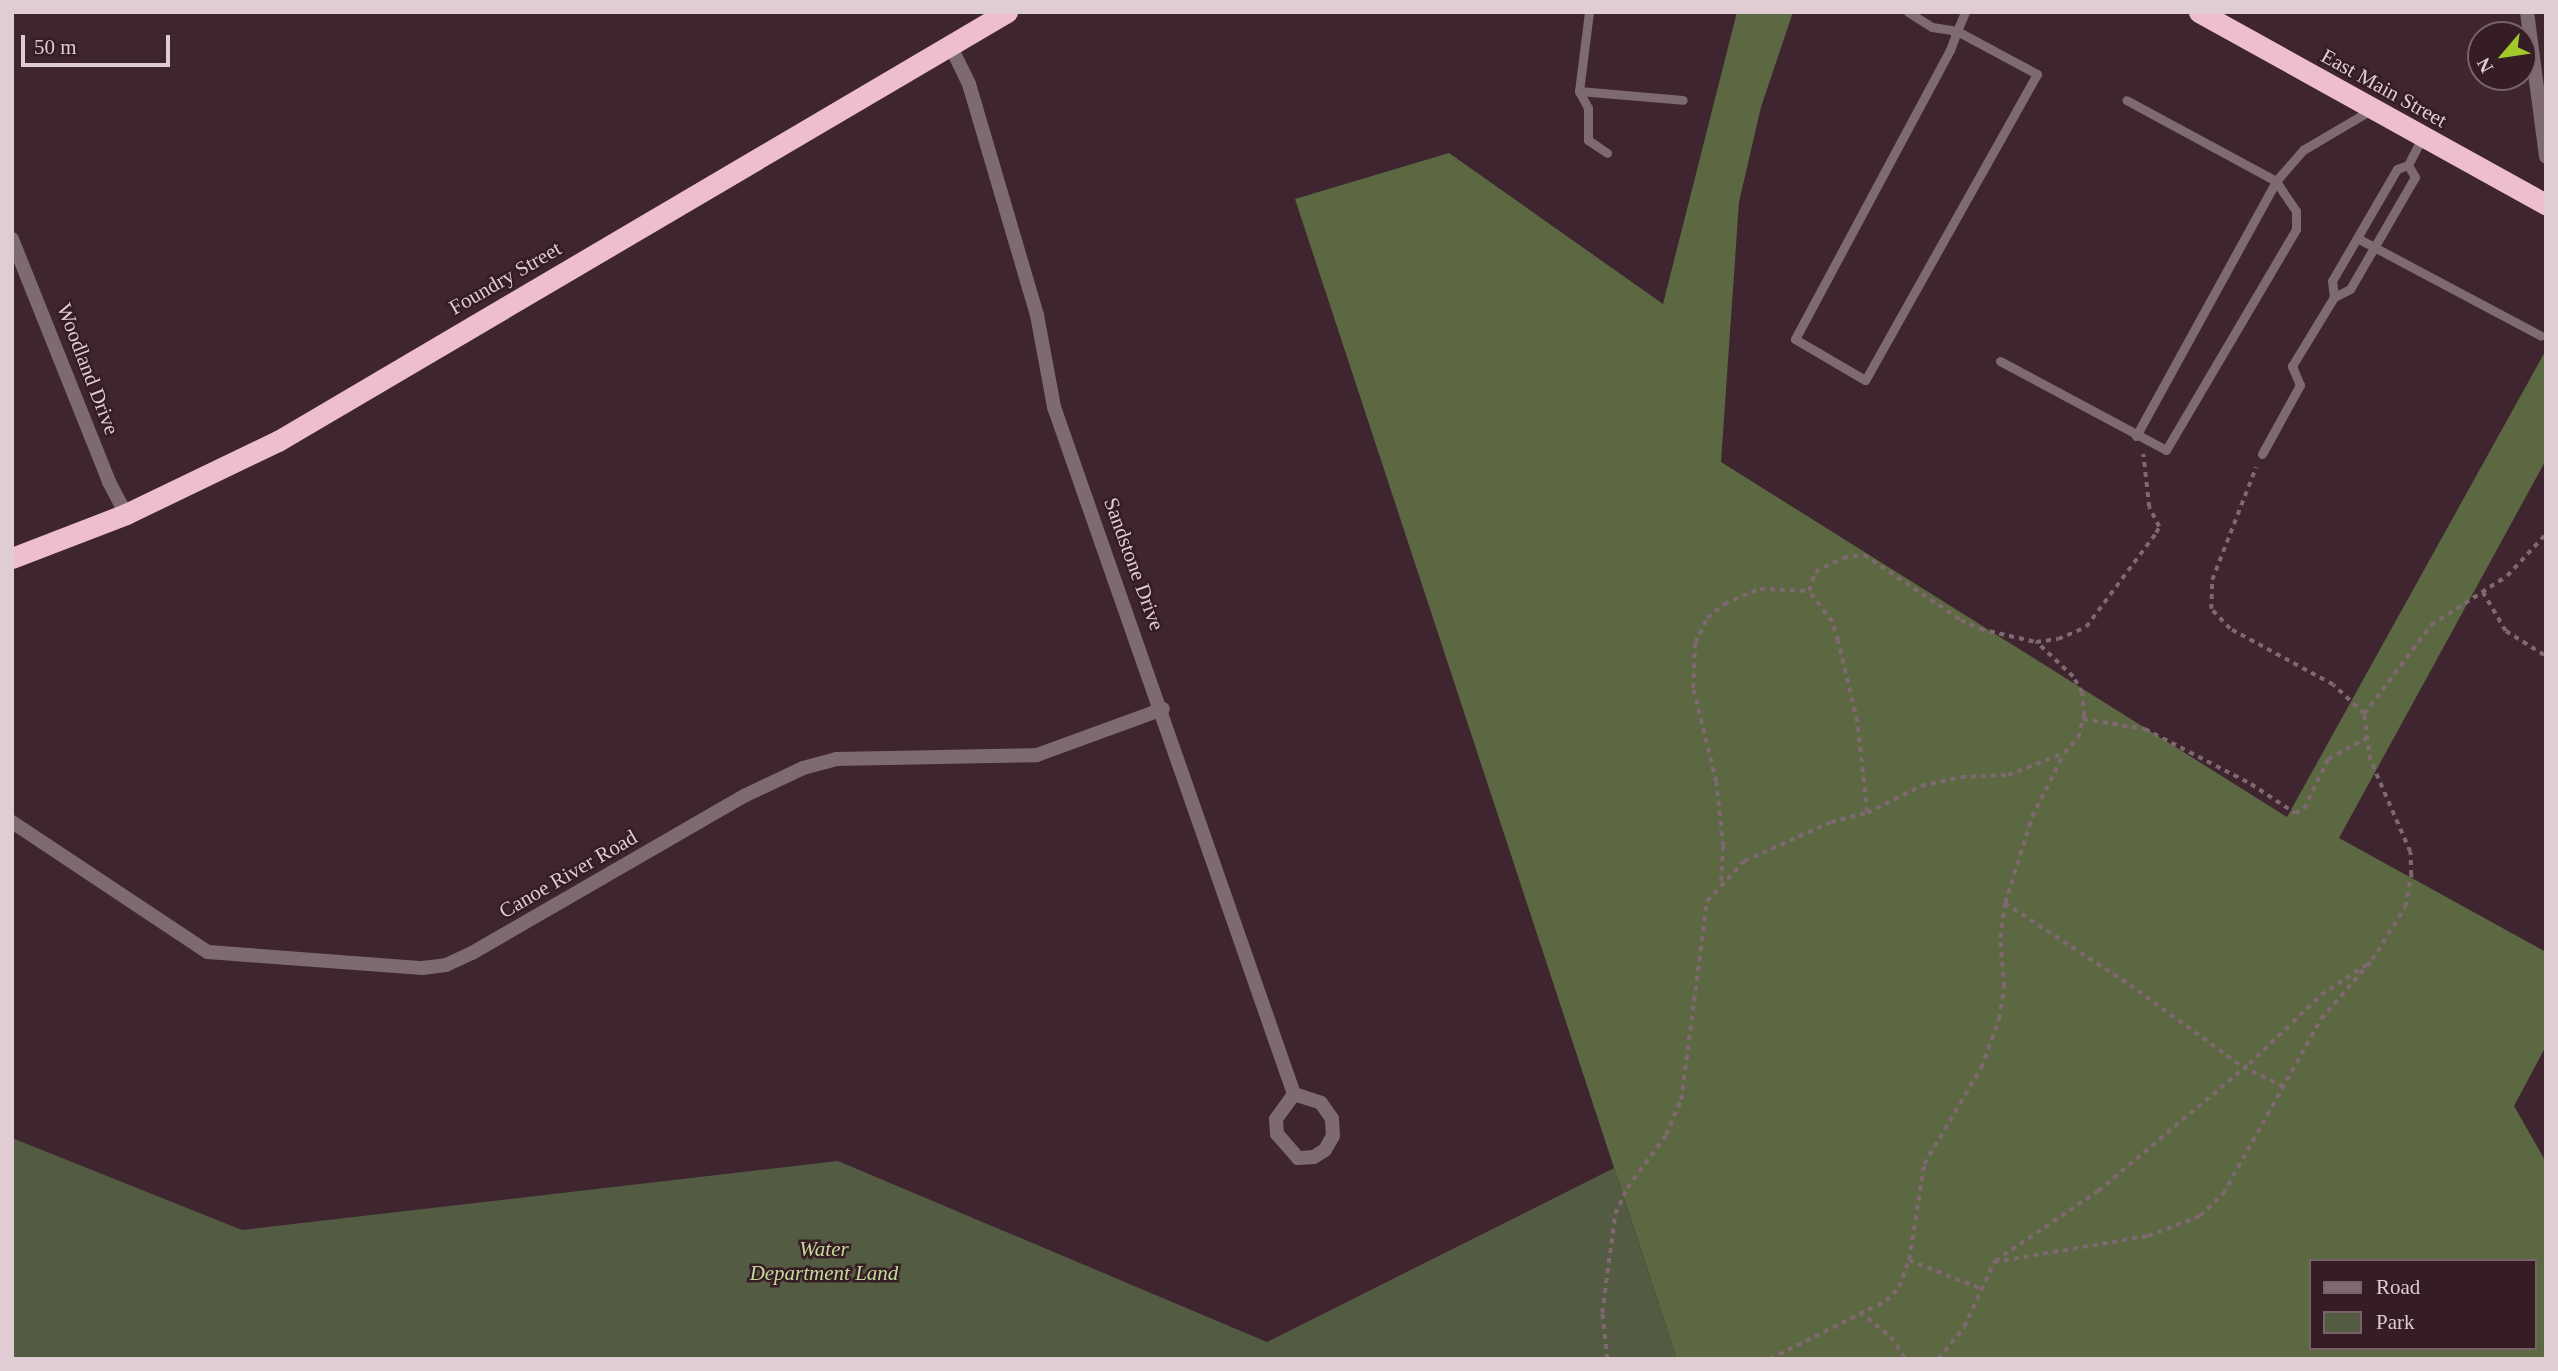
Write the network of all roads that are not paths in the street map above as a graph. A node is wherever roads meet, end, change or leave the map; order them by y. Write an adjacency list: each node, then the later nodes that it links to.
1 (1007, 12): 8 (highway, Foundry Street)
2 (1589, 12): 9 (lane)
3 (1908, 12): 7 (lane)
4 (1965, 12): 7 (lane)
5 (2199, 12): 12 (highway, East Main Street)
6 (2527, 12): 15 (street)
7 (1957, 31): 7 (lane)
8 (950, 46): 27 (highway, Foundry Street); 29 (street, Sandstone Drive)
9 (1579, 91): 10 (lane); 14 (lane)
10 (1683, 100)
11 (2126, 100): 17 (lane)
12 (2372, 110): 13 (highway, East Main Street); 17 (lane)
13 (2422, 136): 16 (lane); 18 (highway, East Main Street)
14 (1607, 153)
15 (2546, 157)
16 (2408, 165): 19 (lane); 21 (lane)
17 (2276, 181): 25 (lane); 25 (lane)
18 (2546, 204)
19 (2357, 238): 21 (lane); 22 (lane)
20 (12, 239): 27 (street, Woodland Drive)
21 (2374, 247): 22 (lane); 23 (lane)
22 (2334, 296): 26 (lane)
23 (2540, 336)
24 (2000, 361): 25 (lane)
25 (2136, 436)
26 (2262, 454)
27 (126, 514): 28 (highway, Foundry Street)
28 (12, 558)
29 (1163, 709): 30 (street, Canoe River Road); 31 (street, Sandstone Drive)
30 (12, 822)
31 (1294, 1094): 31 (street)

